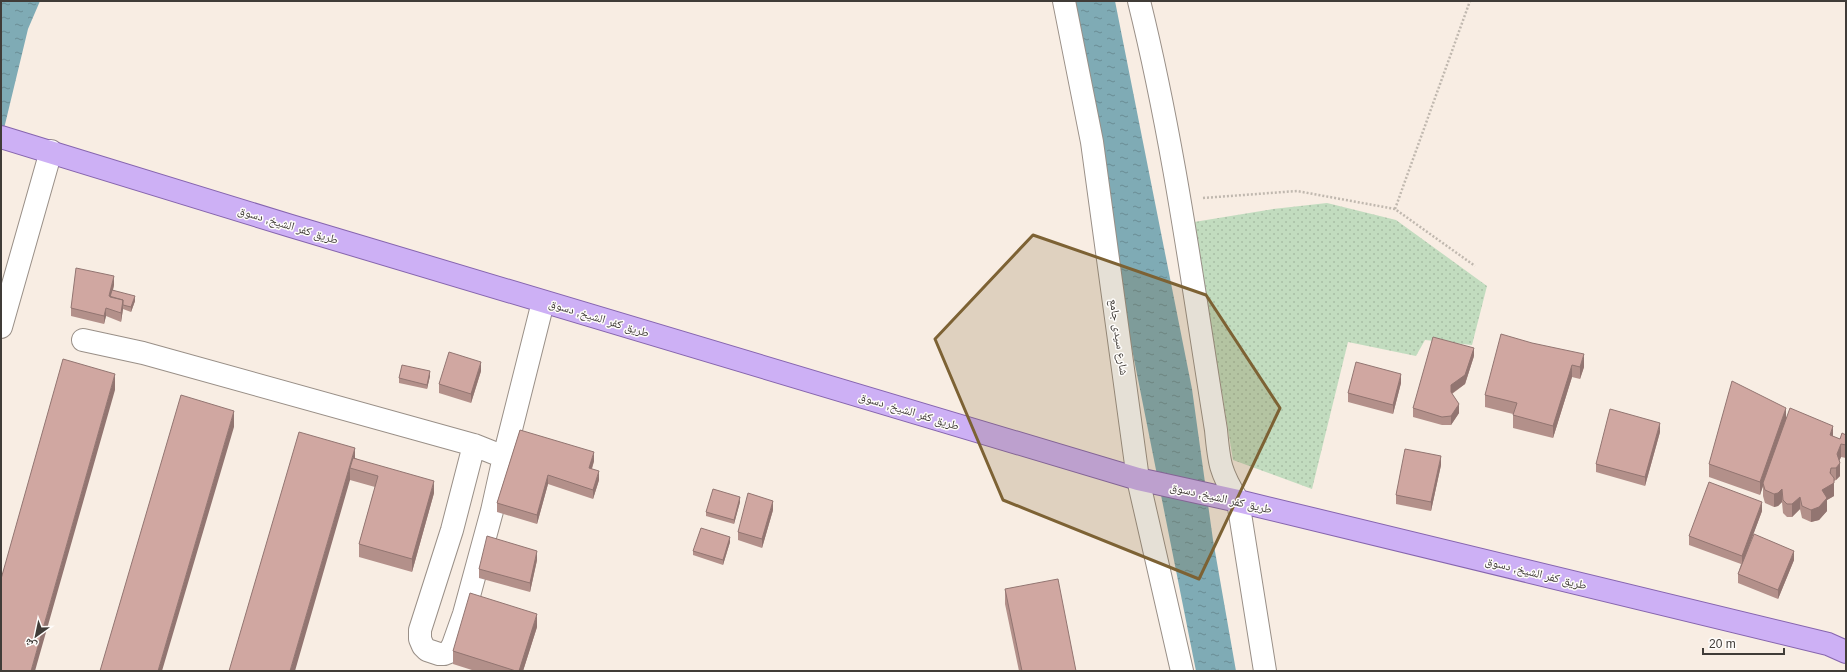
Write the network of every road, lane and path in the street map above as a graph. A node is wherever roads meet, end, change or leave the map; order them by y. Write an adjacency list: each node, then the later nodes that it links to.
1 (1064, 1): 14 (street, شارع سيدى جامع)
2 (1139, 1): 6 (street)
3 (1470, 1): 7 (path)
4 (11, 140): 5 (main road, طريق كفر الشيخ, دسوق)
5 (51, 151): 9 (main road, طريق كفر الشيخ, دسوق); 10 (street)
6 (1179, 200): 7 (path); 15 (street)
7 (1395, 209): 8 (path)
8 (1475, 266)
9 (543, 302): 13 (street); 14 (main road, طريق كفر الشيخ, دسوق)
10 (1, 327)
11 (83, 340): 12 (street)
12 (474, 445): 13 (street); 13 (street)
13 (504, 457)
14 (1138, 479): 15 (main road, طريق كفر الشيخ, دسوق); 17 (street, شارع سيدى جامع)
15 (1238, 501): 16 (main road, طريق كفر الشيخ, دسوق); 18 (street)
16 (1840, 645)
17 (1182, 671)
18 (1265, 671)

